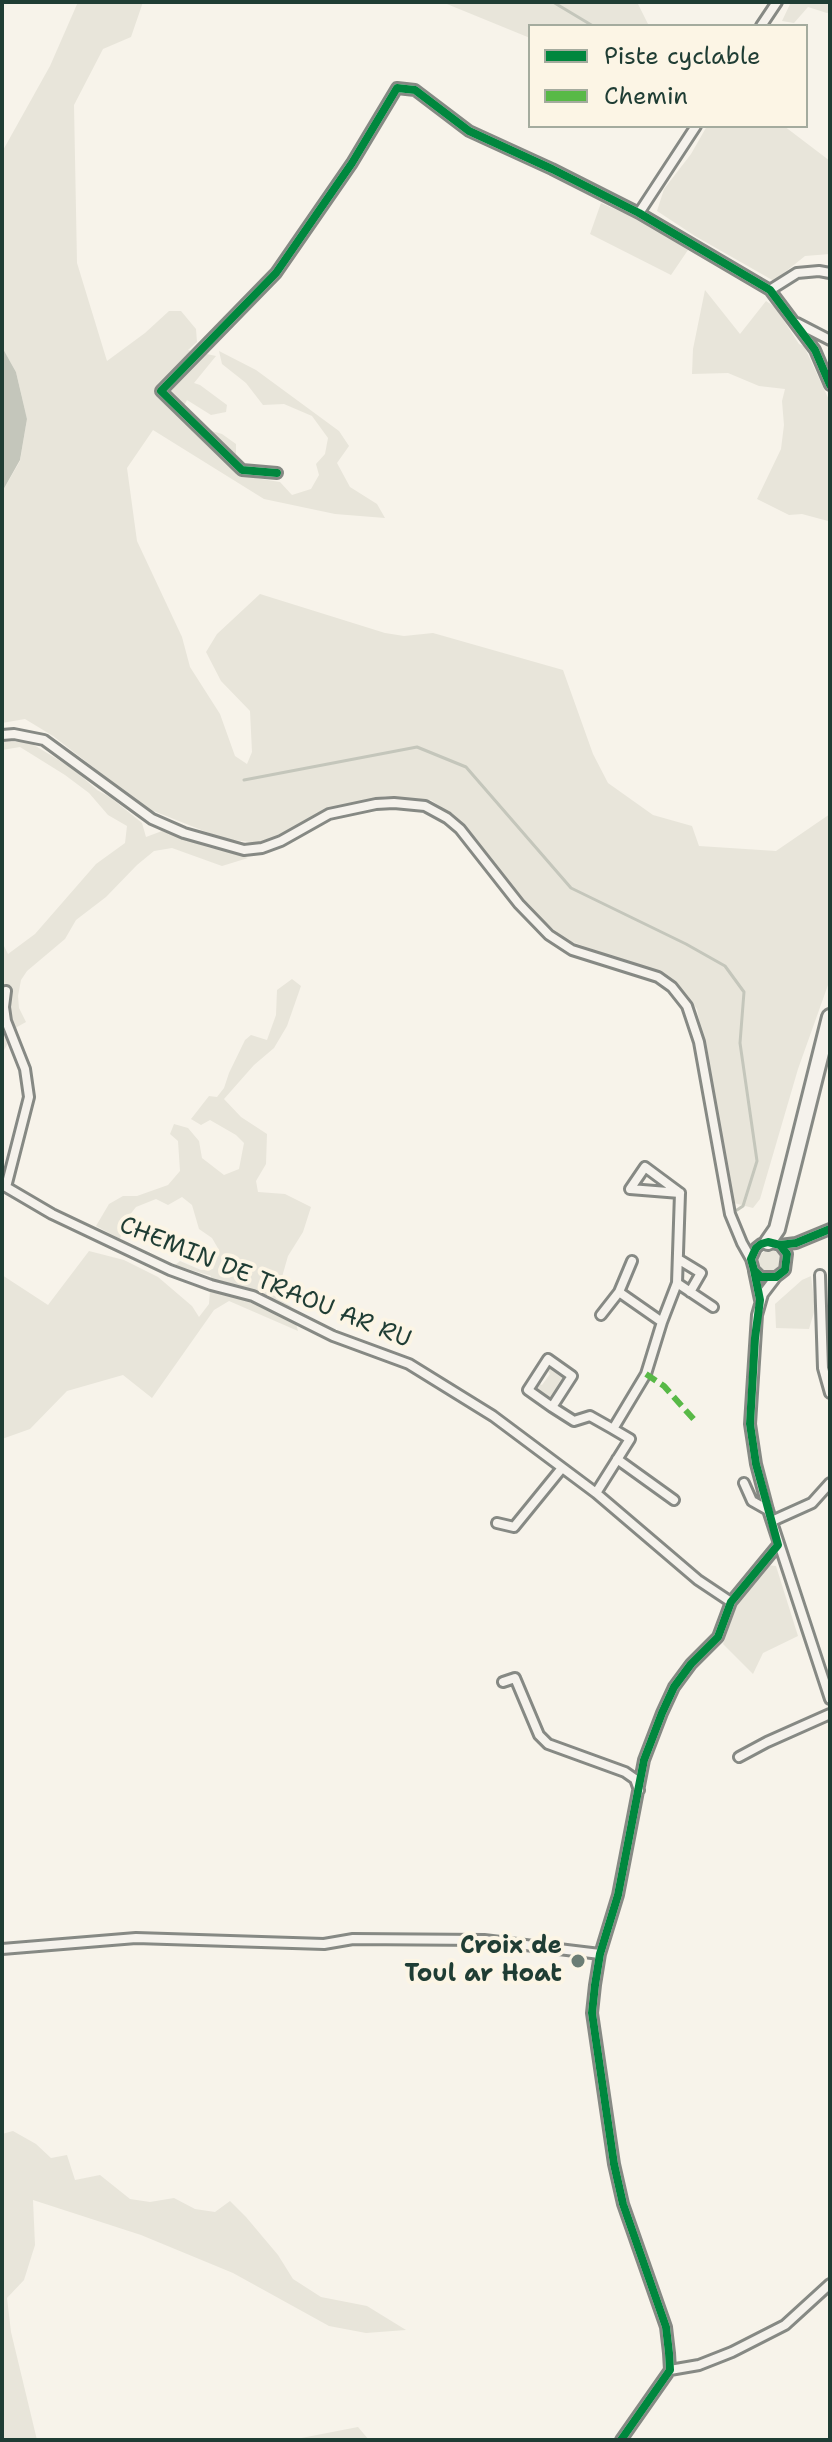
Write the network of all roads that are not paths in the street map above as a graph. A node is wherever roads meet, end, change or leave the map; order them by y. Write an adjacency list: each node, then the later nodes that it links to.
1 (777, 2): 2 (street)
2 (762, 24)
3 (695, 128): 4 (street)
4 (639, 213): 6 (street); 10 (street)
5 (830, 273): 6 (street)
6 (770, 290): 7 (street)
7 (796, 323): 8 (street); 9 (street)
8 (830, 340)
9 (830, 385)
10 (277, 473)
11 (2, 735): 17 (street)
12 (6, 991): 14 (street)
13 (830, 1017): 19 (highway)
14 (4, 1188): 38 (street, CHEMIN DE TRAOU AR RU)
15 (680, 1193): 15 (street); 20 (street)
16 (830, 1229): 18 (street)
17 (738, 1234): 19 (street); 21 (street)
18 (804, 1241): 19 (street); 23 (street)
19 (770, 1244): 21 (street); 23 (street)
20 (678, 1259): 27 (street); 29 (street)
21 (751, 1259): 24 (street)
22 (632, 1261): 28 (street)
23 (787, 1264): 26 (street)
24 (754, 1270): 26 (street); 30 (street)
25 (820, 1275): 34 (street)
26 (776, 1277): 30 (street)
27 (677, 1283): 29 (street); 33 (street)
28 (619, 1292): 32 (street); 33 (street)
29 (690, 1292): 31 (street)
30 (760, 1300): 43 (street)
31 (713, 1307)
32 (601, 1315)
33 (662, 1322): 36 (street)
34 (830, 1393)
35 (552, 1407): 35 (street); 36 (street)
36 (613, 1429): 37 (street)
37 (617, 1459): 41 (street); 42 (street)
38 (562, 1468): 41 (street, CHEMIN DE TRAOU AR RU); 45 (street)
39 (744, 1483): 43 (street)
40 (830, 1483): 44 (street)
41 (596, 1493): 47 (street, CHEMIN DE TRAOU AR RU)
42 (674, 1500)
43 (768, 1510): 44 (street)
44 (772, 1521): 46 (street)
45 (497, 1523)
46 (778, 1545): 47 (street); 49 (street)
47 (731, 1602): 52 (street)
48 (503, 1682): 52 (street)
49 (830, 1699)
50 (830, 1714): 51 (street)
51 (739, 1757)
52 (639, 1791): 54 (street)
53 (2, 1949): 54 (street)
54 (600, 1954): 56 (street)
55 (830, 2284): 56 (street)
56 (670, 2370): 57 (street)
57 (621, 2440)

